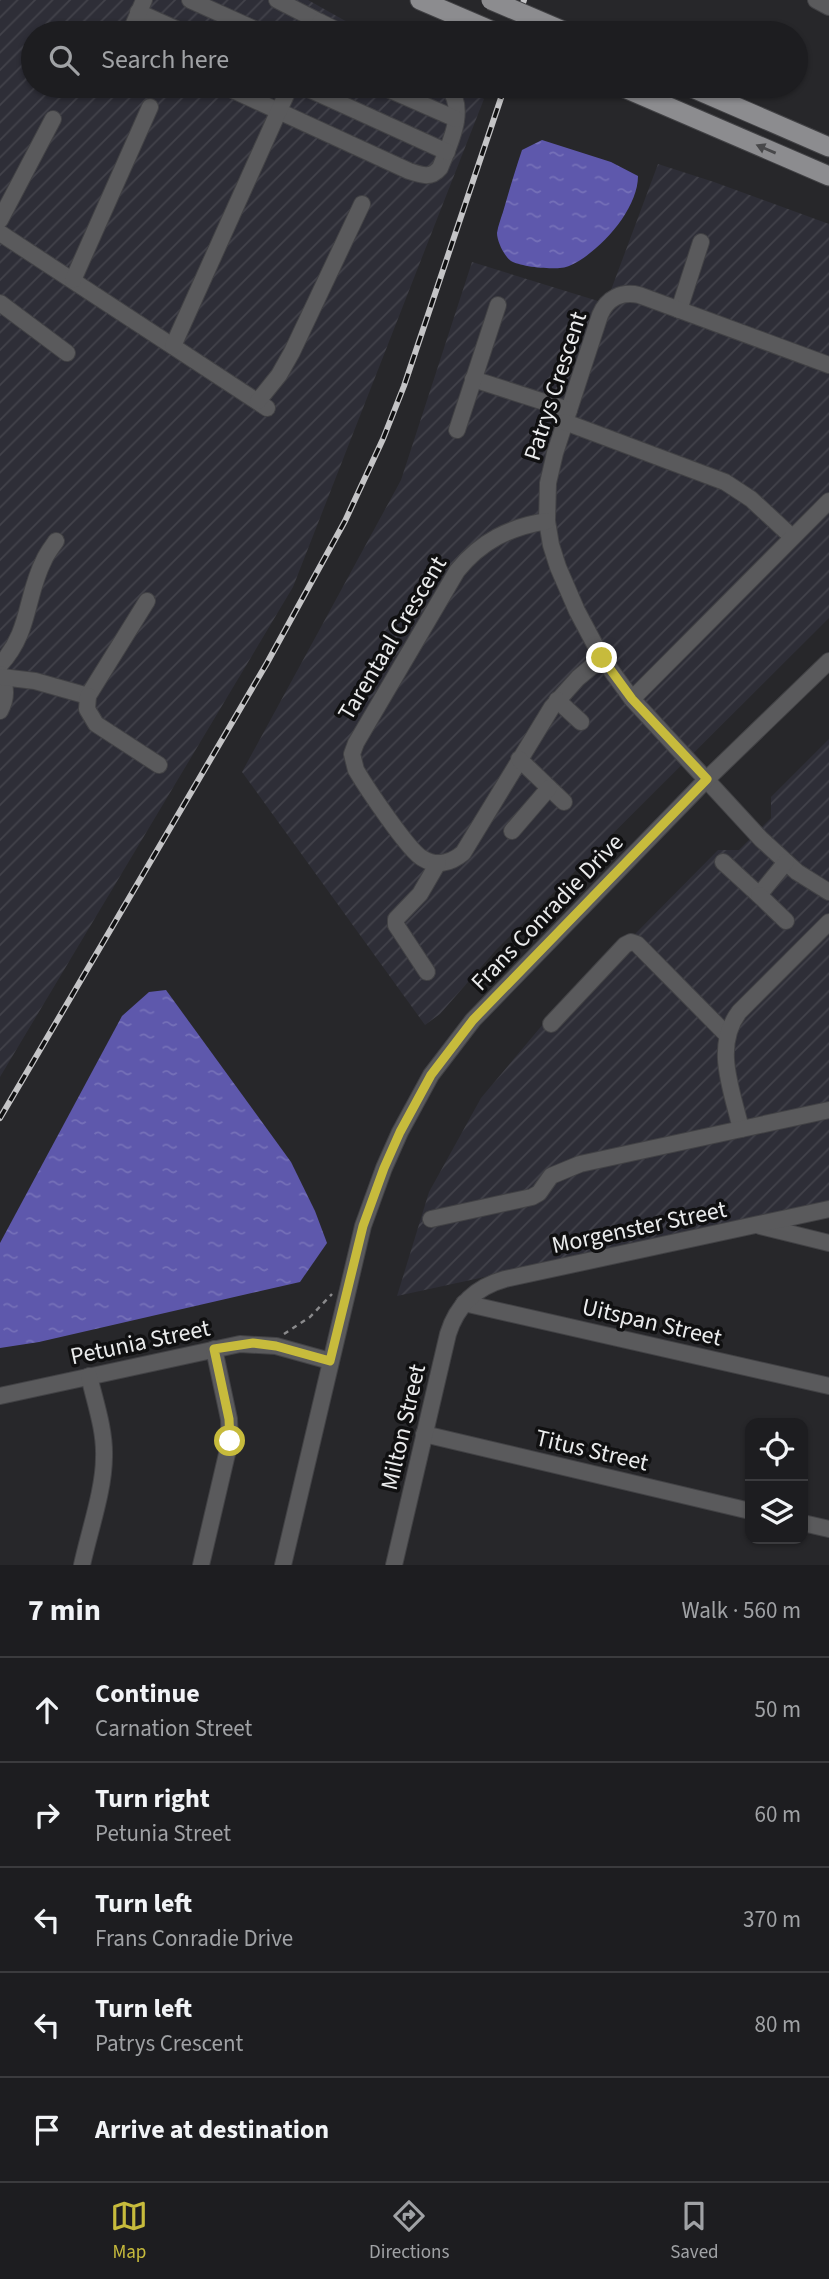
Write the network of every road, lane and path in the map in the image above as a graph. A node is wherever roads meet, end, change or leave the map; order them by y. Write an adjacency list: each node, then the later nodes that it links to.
1 (190, 0): 9 (street)
2 (277, 0): 10 (street)
3 (420, 0): 11 (main road)
4 (491, 0): 12 (main road, bridge)
5 (816, 0): 7 (street)
6 (141, 6): 8 (street)
7 (829, 7)
8 (165, 21)
9 (236, 21)
10 (307, 21)
11 (469, 21)
12 (540, 21)
13 (250, 98): 21 (street)
14 (285, 98): 21 (street)
15 (328, 98): 25 (street)
16 (408, 98): 23 (street)
17 (456, 98): 23 (street)
18 (648, 98): 26 (main road, one-way to 18)
19 (716, 98): 24 (main road)
20 (150, 107): 31 (street)
21 (279, 111): 25 (street); 35 (street)
22 (53, 119): 28 (street)
23 (456, 119): 25 (street)
24 (829, 147)
25 (447, 152)
26 (829, 176)
27 (362, 204): 35 (street)
28 (0, 220)
29 (3, 240): 31 (street)
30 (701, 242): 34 (street)
31 (73, 280): 35 (street)
32 (0, 303): 36 (street)
33 (498, 304): 38 (street)
34 (679, 310): 37 (street, Patrys Crescent); 39 (street, Patrys Crescent)
35 (173, 346)
36 (66, 353)
37 (829, 365)
38 (473, 379): 39 (street); 40 (street)
39 (567, 416): 42 (street, Patrys Crescent); 43 (street)
40 (457, 430)
41 (829, 501): 43 (street)
42 (547, 521): 46 (street, Patrys Crescent); 62 (street, Tarentaal Crescent)
43 (792, 537): 50 (street)
44 (55, 541): 48 (street)
45 (147, 601): 49 (street)
46 (602, 658): 50 (street, Patrys Crescent); 51 (street)
47 (829, 661): 56 (street, Frans Conradie Drive)
48 (1, 672): 49 (street); 52 (street)
49 (88, 696): 55 (street)
50 (632, 699): 56 (street, Patrys Crescent)
51 (557, 700): 53 (street); 54 (street)
52 (0, 710)
53 (581, 722)
54 (519, 759): 57 (street); 62 (street)
55 (159, 765)
56 (707, 779): 61 (street, Patrys Crescent); 80 (street, Frans Conradie Drive)
57 (549, 788): 58 (street); 59 (street)
58 (564, 802)
59 (512, 831)
60 (723, 862): 64 (street)
61 (786, 862): 63 (street, Patrys Crescent); 64 (street)
62 (438, 863): 67 (street)
63 (829, 892)
64 (759, 895): 65 (street)
65 (786, 921)
66 (829, 922): 69 (street)
67 (427, 972)
68 (551, 1024): 69 (street)
69 (727, 1035): 71 (street)
70 (829, 1110): 71 (street)
71 (741, 1129): 73 (street)
72 (829, 1209): 74 (street, Morgenster Street)
73 (431, 1219)
74 (755, 1225): 75 (street); 77 (street, Morgenster Street)
75 (829, 1243)
76 (335, 1292): 78 (path)
77 (464, 1303): 82 (street, Uitspan Street); 84 (street, Milton Street)
78 (277, 1337)
79 (214, 1349): 80 (street, Petunia Street); 81 (street, Petunia Street); 89 (street)
80 (330, 1361): 90 (street, Frans Conradie Drive)
81 (89, 1376): 83 (street, Petunia Street); 88 (street)
82 (829, 1387)
83 (0, 1396)
84 (424, 1434): 85 (street, Titus Street); 91 (street, Milton Street)
85 (745, 1510)
86 (808, 1524): 87 (street)
87 (829, 1529)
88 (82, 1565)
89 (201, 1565)
90 (283, 1565)
91 (394, 1565)

